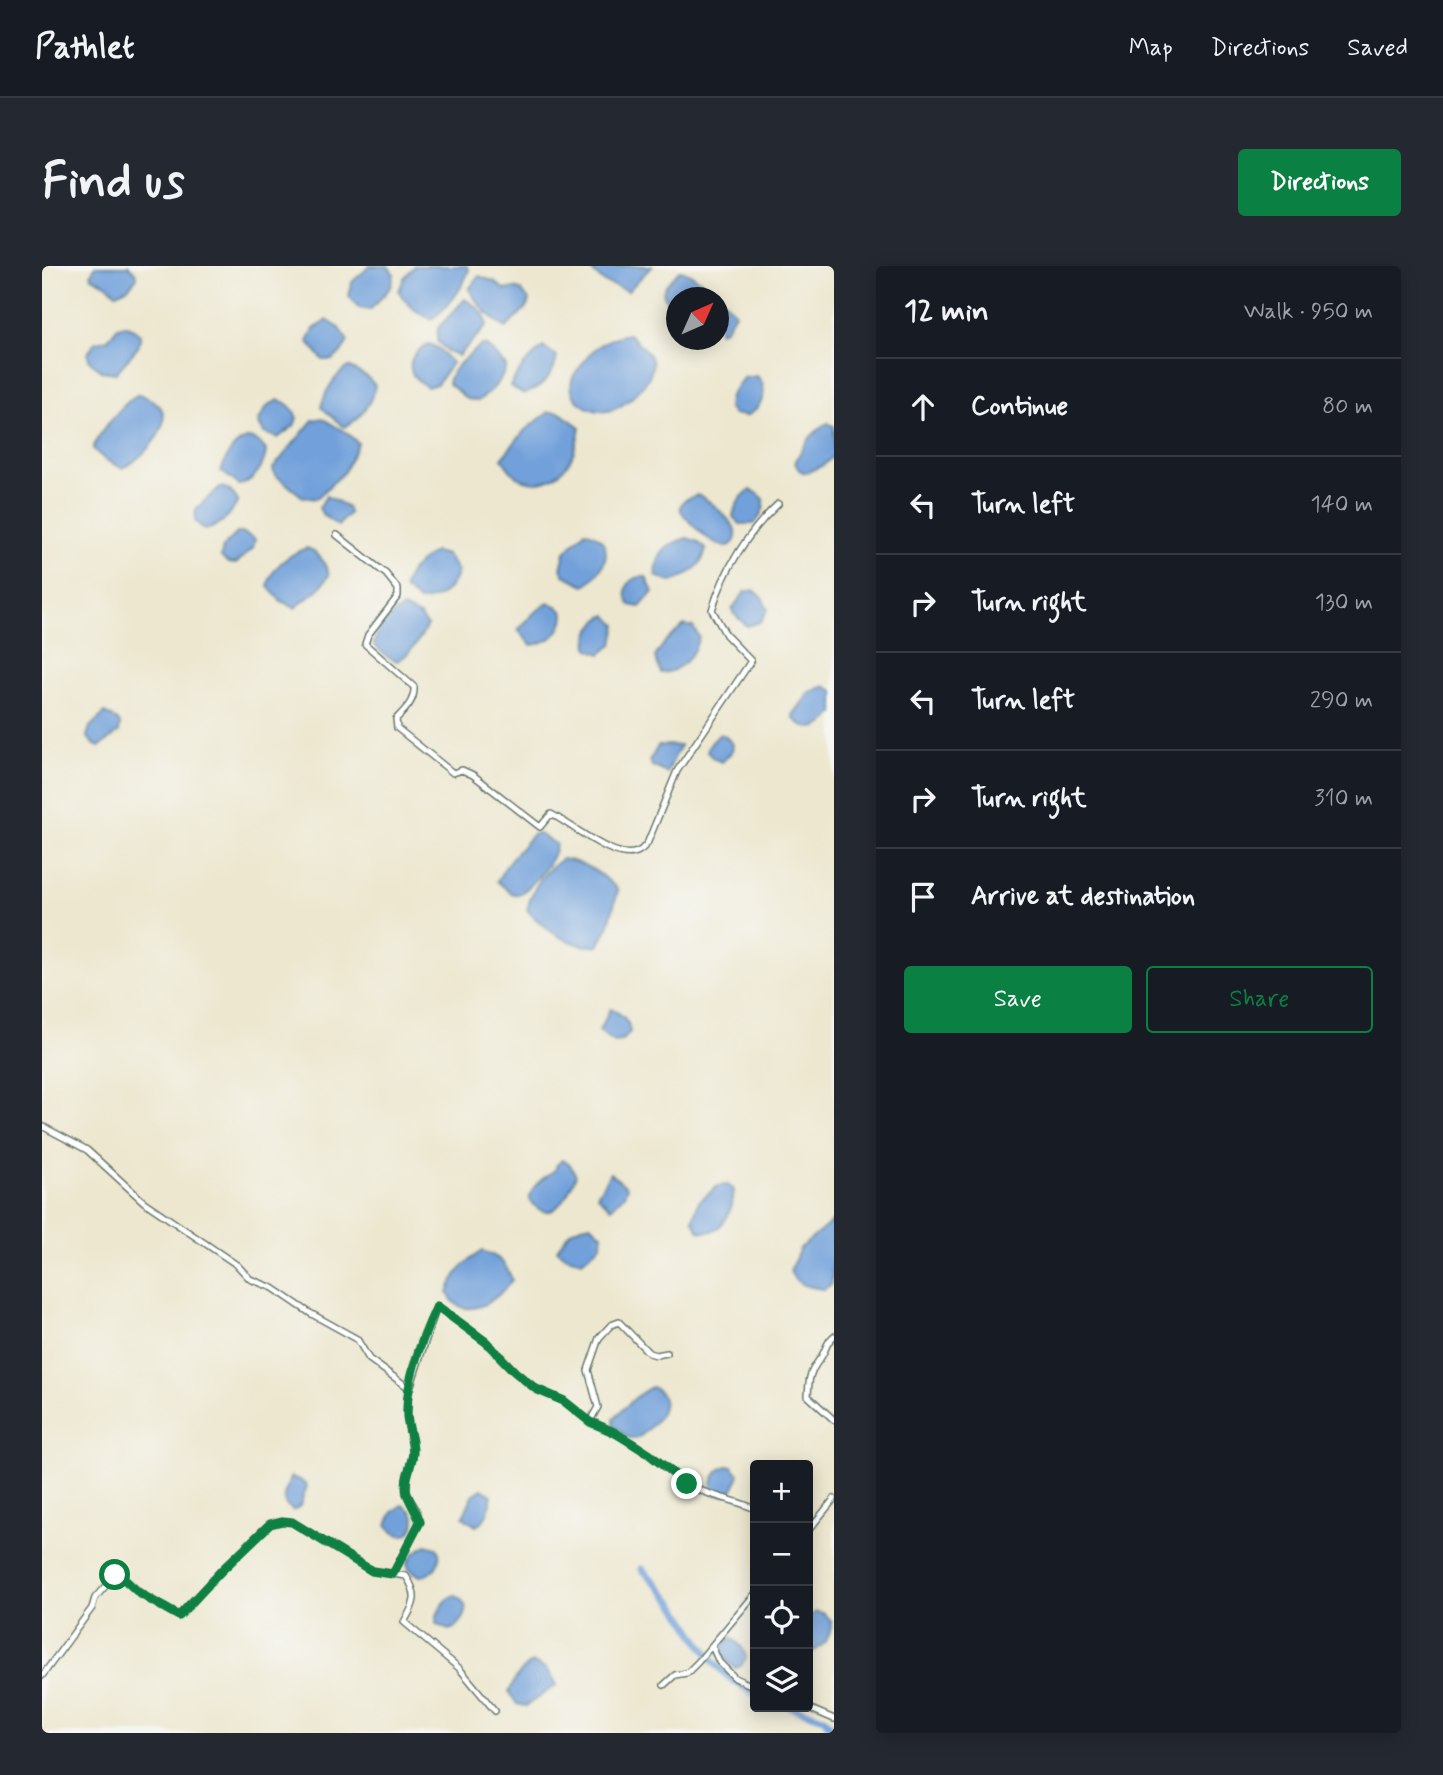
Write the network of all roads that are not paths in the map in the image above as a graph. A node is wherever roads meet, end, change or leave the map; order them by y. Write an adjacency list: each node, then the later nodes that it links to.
1 (778, 504): 2 (street)
2 (337, 535)
3 (42, 1126): 6 (street)
4 (834, 1336): 7 (street)
5 (667, 1353): 8 (street)
6 (409, 1388): 8 (street); 12 (street)
7 (834, 1420)
8 (590, 1422): 10 (street)
9 (834, 1499): 11 (street)
10 (750, 1506)
11 (813, 1525)
12 (393, 1574): 15 (street); 19 (street)
13 (750, 1600): 14 (street)
14 (712, 1646): 16 (street); 17 (street)
15 (42, 1676)
16 (664, 1685)
17 (750, 1685)
18 (813, 1710): 20 (street)
19 (495, 1711)
20 (834, 1718)

